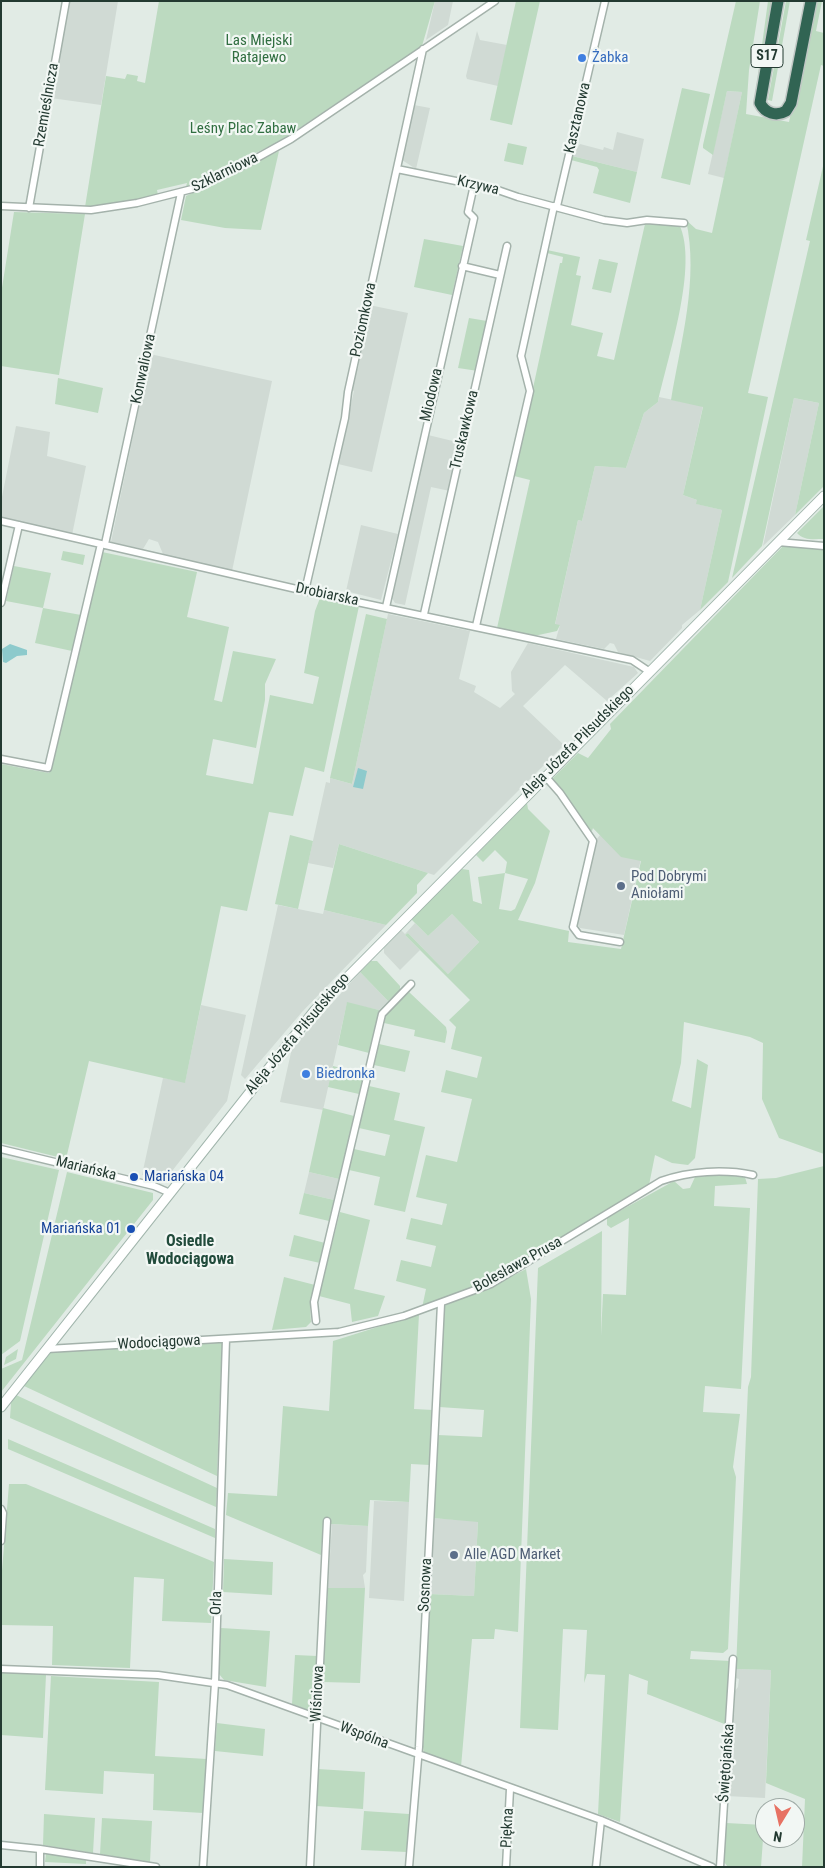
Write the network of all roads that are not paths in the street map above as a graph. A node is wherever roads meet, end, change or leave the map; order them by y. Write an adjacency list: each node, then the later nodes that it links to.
1 (66, 1): 12 (street, Rzemieślnicza)
2 (495, 1): 6 (street, Szklarniowa)
3 (605, 1): 11 (street, Kasztanowa)
4 (778, 1): 5 (highway, S17)
5 (811, 1)
6 (423, 49): 7 (street, Poziomkowa); 9 (street, Szklarniowa)
7 (397, 169): 8 (street, Krzywa); 23 (street, Poziomkowa)
8 (474, 185): 11 (street, Krzywa); 15 (street, Miodowa)
9 (181, 193): 12 (street, Szklarniowa); 21 (street, Konwaliowa)
10 (1, 206): 12 (street, Szklarniowa)
11 (556, 206): 13 (street, Krzywa); 27 (street, Kasztanowa)
12 (29, 208)
13 (684, 223)
14 (507, 246): 16 (street, Truskawkowa)
15 (462, 266): 16 (street); 25 (street, Miodowa)
16 (500, 275): 26 (street, Truskawkowa)
17 (824, 496): 20 (main road, Aleja Józefa Piłsudskiego)
18 (1, 522): 19 (street, Drobiarska)
19 (19, 526): 21 (street, Drobiarska); 24 (street)
20 (778, 542): 22 (street); 28 (main road, Aleja Józefa Piłsudskiego)
21 (103, 544): 23 (street, Drobiarska); 29 (street, Konwaliowa)
22 (824, 546)
23 (305, 591): 25 (street, Drobiarska)
24 (1, 603)
25 (386, 607): 26 (street, Drobiarska)
26 (424, 614): 27 (street, Drobiarska)
27 (476, 626): 28 (street, Drobiarska)
28 (650, 672): 30 (main road, Aleja Józefa Piłsudskiego)
29 (1, 759)
30 (545, 776): 31 (street); 35 (main road, Aleja Józefa Piłsudskiego)
31 (620, 942)
32 (411, 984): 37 (street)
33 (1, 1149): 35 (street, Mariańska)
34 (753, 1175): 36 (street, Bolesława Prusa)
35 (170, 1192): 40 (main road, Aleja Józefa Piłsudskiego)
36 (441, 1304): 38 (street, Bolesława Prusa); 49 (street, Sosnowa)
37 (316, 1321)
38 (271, 1336): 39 (street, Wodociągowa)
39 (226, 1340): 40 (street, Wodociągowa); 47 (street, Orla)
40 (47, 1348): 41 (main road, Aleja Józefa Piłsudskiego)
41 (1, 1407)
42 (1, 1510): 44 (street)
43 (327, 1521): 48 (street, Wiśniowa)
44 (1, 1541)
45 (733, 1659): 62 (street, Świętojańska)
46 (1, 1668): 47 (street, Wspólna)
47 (215, 1683): 48 (street, Wspólna); 56 (street, Orla)
48 (317, 1718): 49 (street, Wspólna); 57 (street, Wiśniowa)
49 (417, 1756): 50 (street, Wspólna); 58 (street, Sosnowa)
50 (510, 1789): 51 (street, Wspólna); 59 (street, Piękna)
51 (601, 1820): 60 (street); 61 (street, Wspólna)
52 (1, 1845): 53 (street)
53 (40, 1849): 54 (street); 55 (street)
54 (40, 1867)
55 (156, 1867)
56 (203, 1867)
57 (310, 1867)
58 (410, 1867)
59 (506, 1867)
60 (596, 1867)
61 (712, 1867)
62 (720, 1867)

